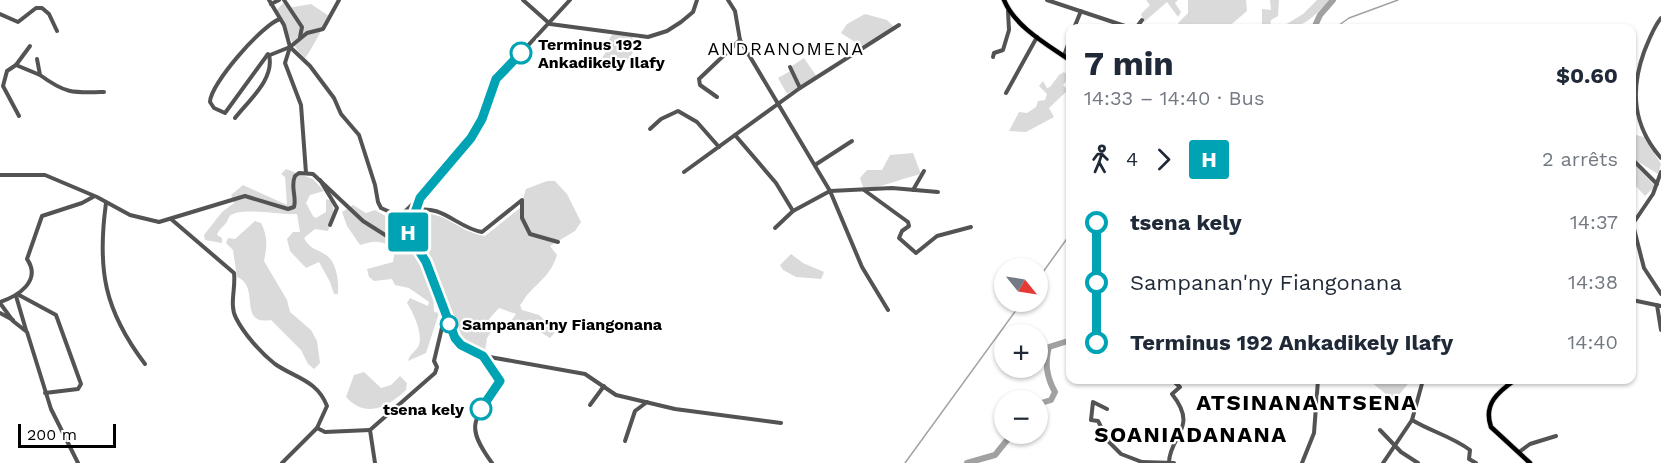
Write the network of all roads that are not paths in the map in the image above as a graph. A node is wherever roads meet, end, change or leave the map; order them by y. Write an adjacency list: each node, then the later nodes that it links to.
1 (279, 0): 10 (street)
2 (284, 0): 24 (street)
3 (339, 0): 24 (street)
4 (523, 0): 17 (street)
5 (570, 0): 17 (street)
6 (697, 0): 17 (street)
7 (728, 0): 25 (street)
8 (1004, 0): 11 (main road)
9 (1047, 0): 12 (street)
10 (269, 2): 15 (street)
11 (1008, 11): 23 (main road); 31 (street)
12 (1081, 11): 18 (street); 19 (street)
13 (0, 14): 22 (street)
14 (1661, 18): 36 (street)
15 (280, 19): 27 (street); 29 (street)
16 (1142, 20): 20 (street)
17 (550, 24): 64 (street)
18 (1076, 24)
19 (1119, 24)
20 (1140, 24)
21 (899, 25): 37 (street)
22 (57, 31)
23 (1038, 36): 30 (main road); 39 (street)
24 (300, 37): 27 (street)
25 (740, 40): 40 (street); 41 (street)
26 (30, 46): 33 (street)
27 (290, 47): 29 (street); 55 (street); 68 (street)
28 (1066, 50): 30 (street)
29 (270, 55): 44 (street)
30 (1064, 56)
31 (993, 57)
32 (37, 59): 35 (street)
33 (16, 65): 35 (street); 43 (street)
34 (790, 67): 37 (street)
35 (40, 75): 38 (street)
36 (1636, 83)
37 (800, 88): 41 (street)
38 (104, 92)
39 (1006, 93)
40 (717, 97)
41 (778, 104): 46 (street); 51 (street)
42 (1636, 114): 49 (street)
43 (19, 116)
44 (235, 118)
45 (650, 129): 48 (street)
46 (735, 135): 48 (street); 67 (street)
47 (852, 141): 51 (street)
48 (719, 147): 53 (street)
49 (1661, 158)
50 (1636, 163): 58 (street)
51 (815, 165): 61 (street)
52 (924, 171): 60 (street)
53 (684, 172)
54 (1661, 172): 58 (street)
55 (306, 173): 57 (street); 70 (street)
56 (0, 175): 63 (street)
57 (318, 177): 68 (street); 71 (street)
58 (1658, 185): 69 (street)
59 (864, 190): 60 (street); 61 (street); 72 (street)
60 (913, 190): 62 (street)
61 (830, 191): 67 (street); 81 (street)
62 (938, 192)
63 (94, 196): 65 (street); 77 (street)
64 (420, 198): 66 (street); 68 (street)
65 (106, 203): 70 (street); 88 (street)
66 (413, 211): 75 (street); 83 (street)
67 (793, 211): 73 (street)
68 (399, 216)
69 (1636, 219)
70 (167, 220): 100 (street)
71 (330, 225)
72 (971, 227)
73 (775, 228)
74 (1636, 239): 76 (street)
75 (558, 242)
76 (1661, 294)
77 (17, 295): 79 (street); 86 (street); 94 (street)
78 (1636, 301): 80 (street)
79 (0, 302): 84 (street)
80 (1659, 305): 85 (street)
81 (888, 310)
82 (0, 314): 84 (street)
83 (445, 315): 87 (street); 101 (street)
84 (13, 321): 86 (street)
85 (1661, 330)
86 (27, 332): 94 (street)
87 (483, 356): 93 (street); 111 (street)
88 (145, 364)
89 (1177, 384): 107 (street)
90 (1318, 384): 112 (street)
91 (1422, 384): 98 (street)
92 (1510, 384): 106 (main road)
93 (604, 386): 95 (street); 96 (street)
94 (45, 393): 108 (street)
95 (647, 401): 99 (street); 104 (street)
96 (590, 405)
97 (1107, 409): 107 (street)
98 (1412, 420): 105 (street); 115 (street)
99 (781, 423)
100 (317, 429): 101 (street); 109 (street)
101 (370, 430): 110 (street)
102 (1380, 430): 105 (street)
103 (1556, 436): 106 (street)
104 (625, 441)
105 (1395, 444): 113 (street); 114 (street)
106 (1519, 452): 116 (main road)
107 (1172, 462)
108 (78, 463)
109 (282, 463)
110 (375, 463)
111 (492, 463)
112 (1302, 463)
113 (1383, 463)
114 (1418, 463)
115 (1476, 463)
116 (1530, 463)

